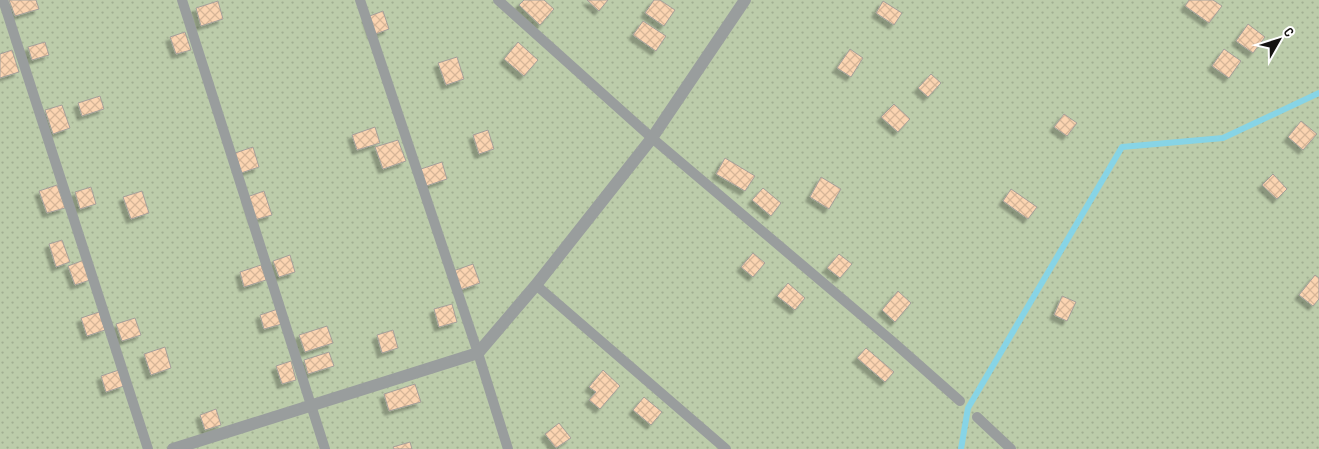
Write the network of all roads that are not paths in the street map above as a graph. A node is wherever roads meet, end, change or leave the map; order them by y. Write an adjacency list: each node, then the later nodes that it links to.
1 (3, 0): 12 (lane)
2 (182, 0): 10 (lane)
3 (360, 0): 8 (lane)
4 (498, 0): 6 (lane)
5 (745, 0): 6 (street)
6 (652, 138): 7 (street); 9 (lane)
7 (536, 285): 8 (street); 16 (lane)
8 (478, 353): 10 (street); 15 (lane)
9 (960, 401)
10 (311, 405): 13 (street); 14 (lane)
11 (977, 417): 17 (lane)
12 (148, 449)
13 (173, 449)
14 (325, 449)
15 (508, 449)
16 (726, 449)
17 (1011, 449)

